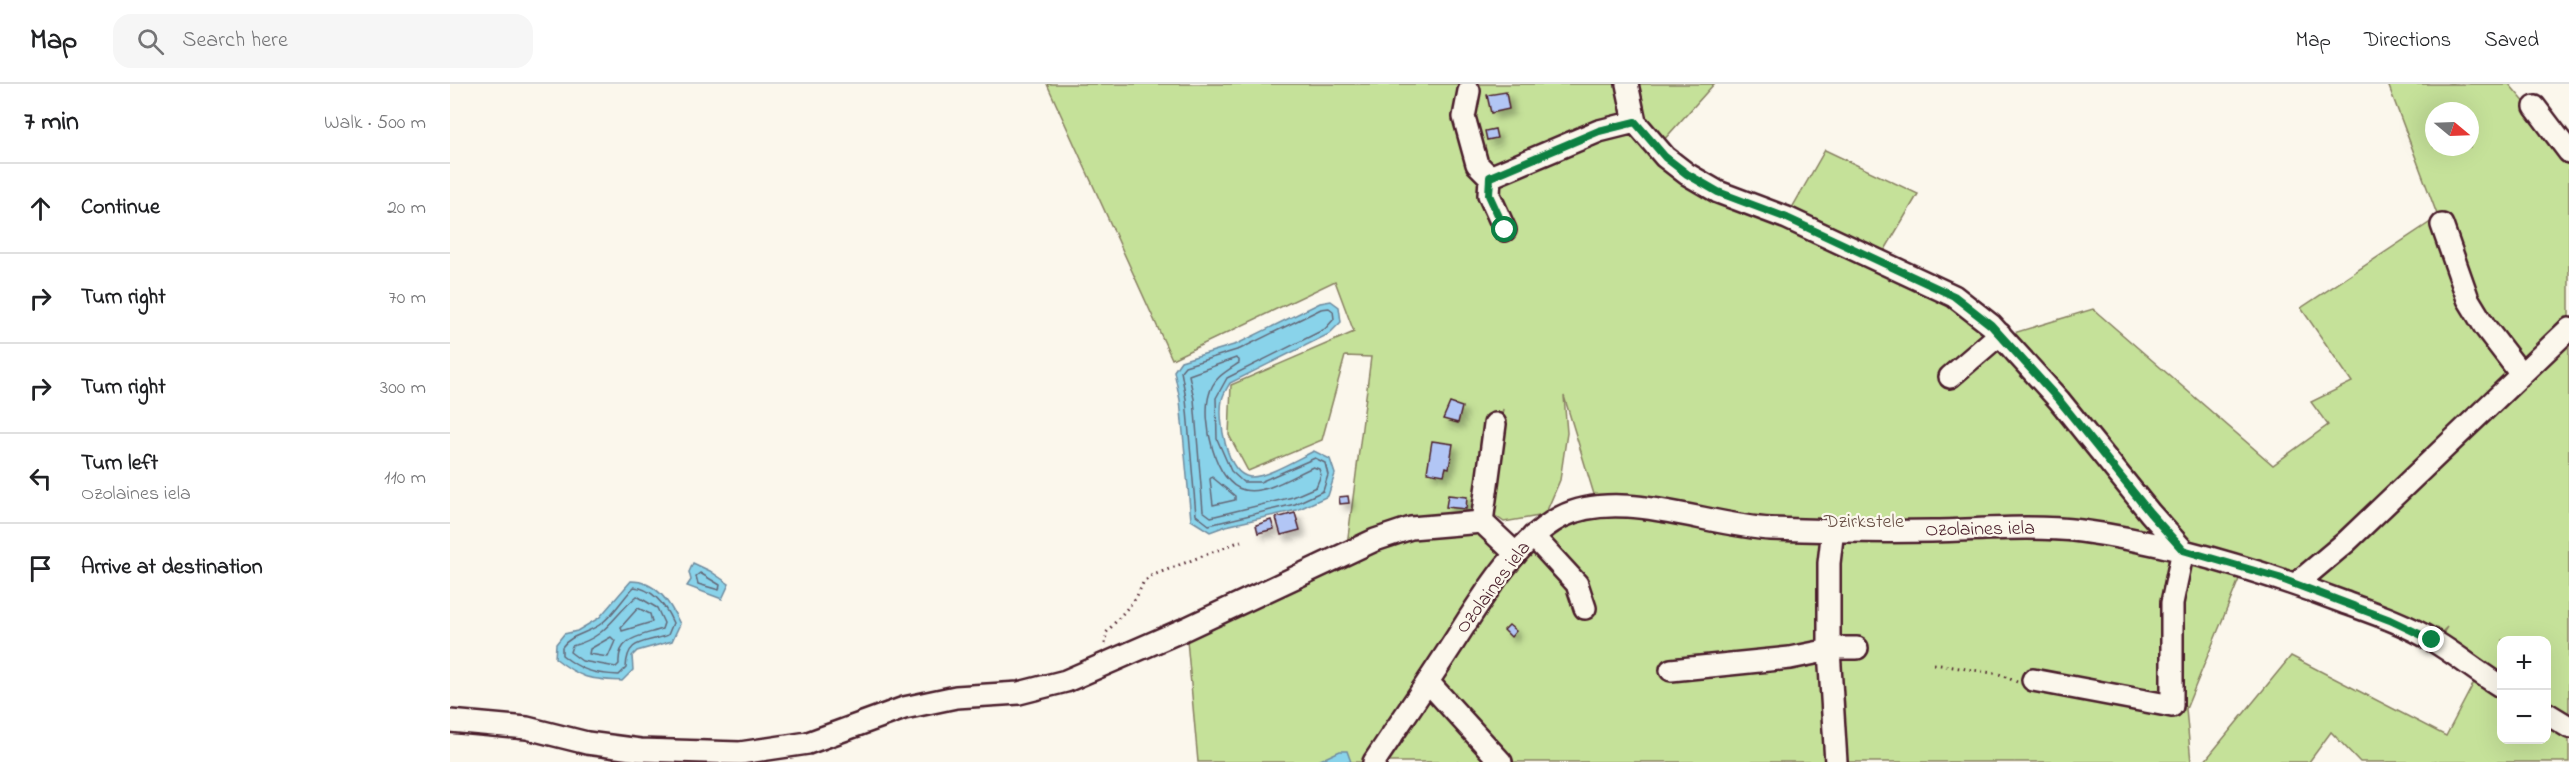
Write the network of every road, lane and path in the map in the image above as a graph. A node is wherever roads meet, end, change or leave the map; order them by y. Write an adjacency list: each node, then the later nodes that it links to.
1 (1627, 84): 4 (street)
2 (1469, 91): 6 (street)
3 (2535, 107): 5 (street)
4 (1635, 122): 6 (street); 10 (street)
5 (2569, 152)
6 (1490, 177): 8 (street)
7 (2442, 225): 11 (street)
8 (1505, 230)
9 (2569, 329): 11 (street)
10 (2000, 334): 12 (street); 18 (street)
11 (2521, 375): 20 (street)
12 (1950, 377)
13 (1495, 424): 14 (street)
14 (1482, 522): 19 (street); 24 (street)
15 (1833, 530): 16 (street, Ozolaines iela); 18 (street, Ozolaines iela); 23 (street)
16 (1533, 536): 19 (street, Ozolaines iela); 21 (street)
17 (1241, 541): 24 (path)
18 (2183, 550): 20 (street, Ozolaines iela); 27 (street)
19 (1516, 554): 28 (street, Ozolaines iela)
20 (2296, 584): 29 (street, Ozolaines iela)
21 (1585, 608)
22 (1857, 648): 23 (street)
23 (1829, 650): 26 (street); 35 (street)
24 (1117, 659): 31 (street)
25 (1934, 664): 27 (path)
26 (1671, 670)
27 (2033, 680)
28 (1428, 682): 33 (street, Ozolaines iela); 34 (street)
29 (2497, 684)
30 (2551, 716): 32 (street)
31 (450, 721)
32 (2569, 727)
33 (1374, 762)
34 (1501, 762)
35 (1836, 762)

